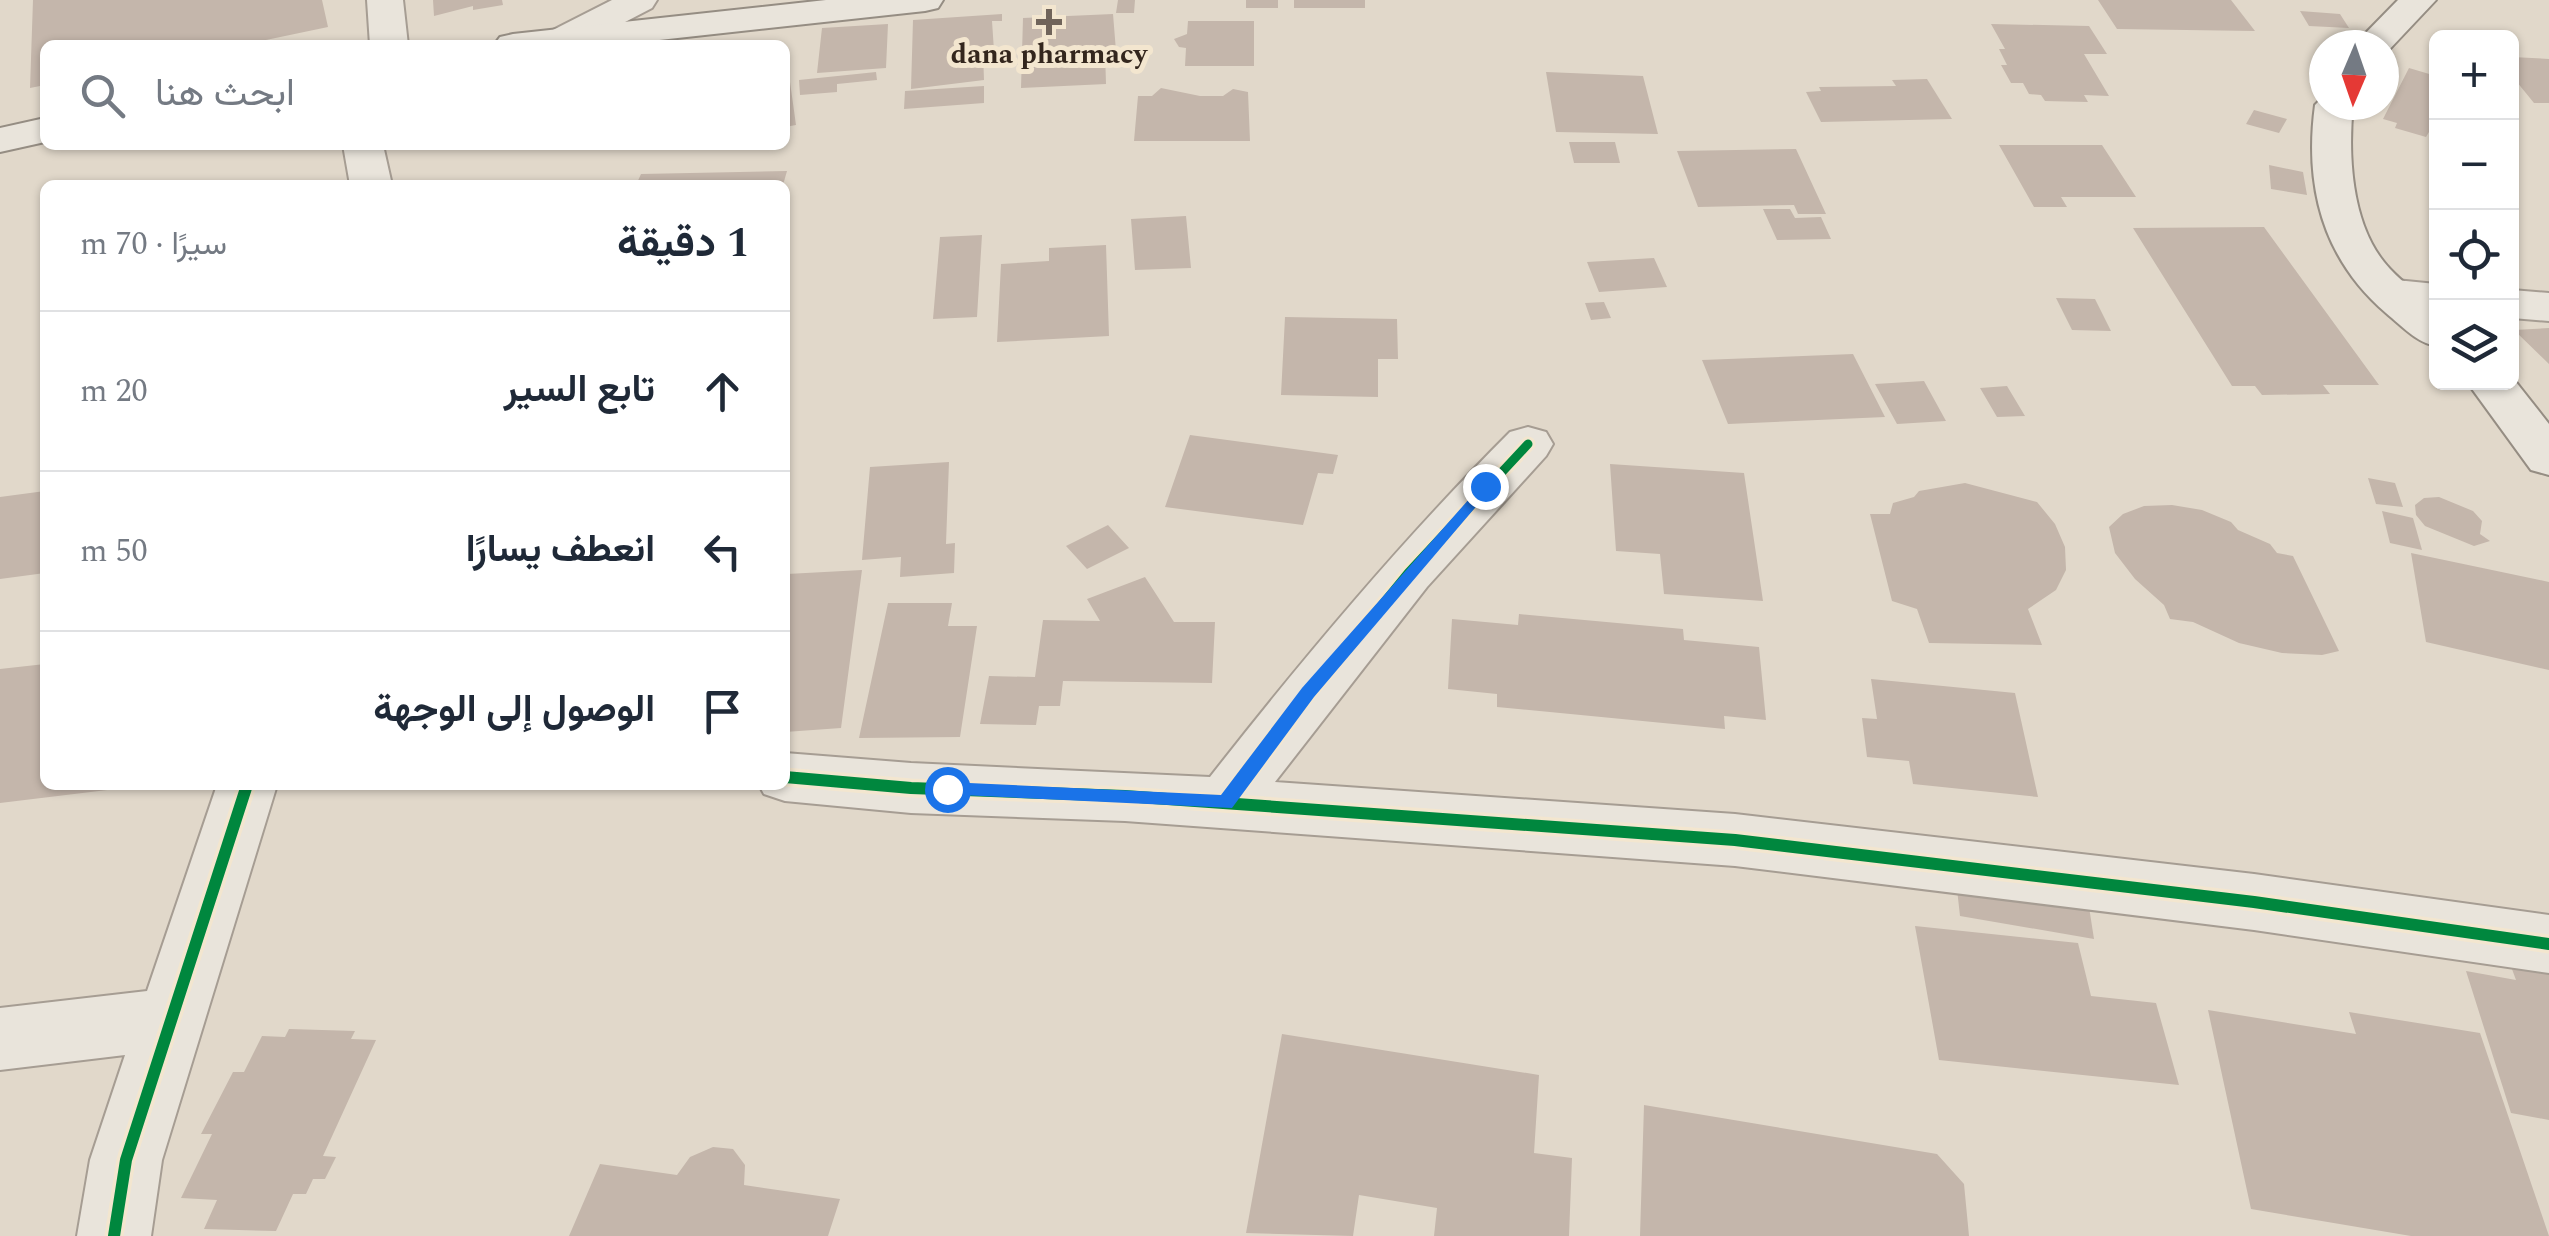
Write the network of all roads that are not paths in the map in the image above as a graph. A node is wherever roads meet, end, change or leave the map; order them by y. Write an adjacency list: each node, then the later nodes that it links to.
1 (385, 0): 7 (street)
2 (639, 0): 6 (street)
3 (925, 0): 6 (street)
4 (2418, 0): 5 (street)
5 (2388, 30)
6 (564, 39): 8 (street)
7 (388, 40)
8 (556, 40)
9 (2333, 120): 14 (street)
10 (40, 131): 11 (street)
11 (0, 140)
12 (364, 150): 13 (street)
13 (370, 180)
14 (2416, 296): 17 (street)
15 (2519, 305): 16 (street)
16 (2549, 307)
17 (2429, 319)
18 (2496, 390): 20 (street)
19 (1528, 444): 23 (street)
20 (2549, 458)
21 (790, 777): 23 (street)
22 (244, 790): 25 (street)
23 (1226, 803): 24 (street)
24 (2549, 944)
25 (170, 1019): 26 (street); 27 (street)
26 (0, 1039)
27 (114, 1236)

